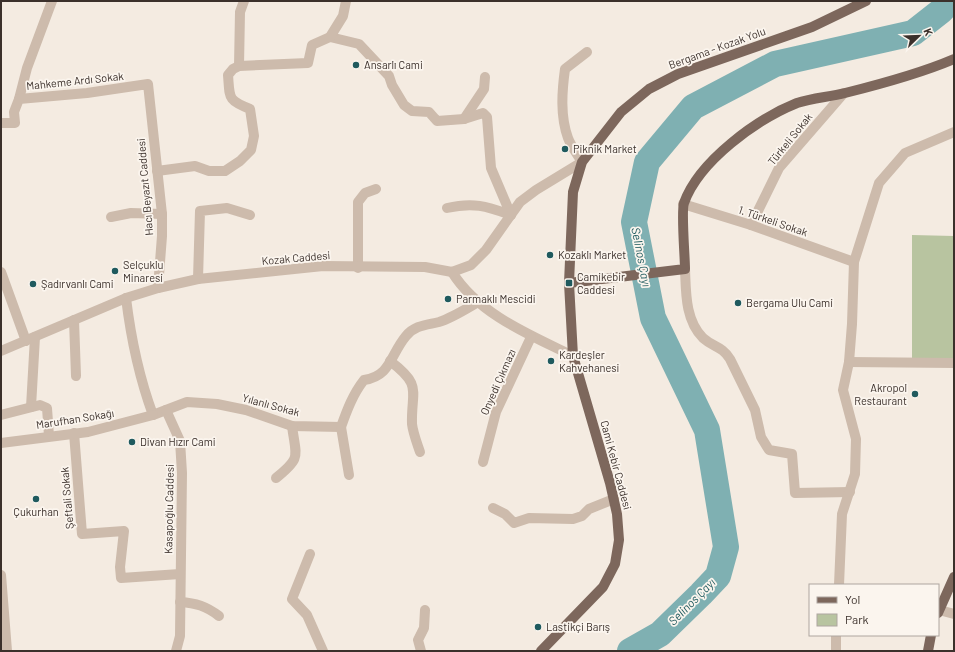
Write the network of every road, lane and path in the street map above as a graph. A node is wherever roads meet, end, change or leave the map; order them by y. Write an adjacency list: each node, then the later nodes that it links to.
1 (52, 1): 12 (street)
2 (244, 1): 8 (street)
3 (346, 1): 5 (street)
4 (866, 1): 16 (main road, Bergama - Kozak Yolu)
5 (330, 37): 8 (street); 13 (street)
6 (587, 52): 16 (street)
7 (954, 59): 11 (main road)
8 (239, 66): 17 (street)
9 (486, 77): 13 (street)
10 (148, 84): 12 (street, Mahkeme Ardı Sokak); 17 (street, Hacı Beyazıt Caddesi)
11 (844, 93): 19 (main road); 25 (street, Türkeli Sokak)
12 (19, 99): 14 (street, Mahkeme Ardı Sokak)
13 (464, 119): 24 (street)
14 (1, 123)
15 (954, 132): 26 (street)
16 (582, 162): 24 (street); 32 (main road, Bergama - Kozak Yolu)
17 (157, 171): 21 (street, Hacı Beyazıt Caddesi)
18 (376, 189): 27 (street)
19 (683, 204): 25 (street, 1. Türkeli Sokak); 28 (main road)
20 (447, 208): 24 (street)
21 (162, 214): 23 (street); 33 (street, Hacı Beyazıt Caddesi)
22 (250, 214): 31 (street)
23 (111, 216)
24 (511, 216): 30 (street)
25 (751, 225): 26 (street, 1. Türkeli Sokak)
26 (854, 262): 42 (street)
27 (358, 268): 30 (street, Kozak Caddesi); 31 (street, Kozak Caddesi)
28 (685, 269): 32 (main road); 58 (street)
29 (1, 272): 38 (street)
30 (452, 272): 35 (street)
31 (198, 279): 33 (street, Kozak Caddesi)
32 (569, 283): 40 (main road, Cami Kebir Caddesi)
33 (158, 288): 34 (street, Kozak Caddesi)
34 (126, 298): 36 (street, Kozak Caddesi); 48 (street)
35 (478, 302): 37 (street); 41 (street)
36 (74, 320): 38 (street, Kozak Caddesi); 44 (street)
37 (531, 337): 40 (street); 55 (street, Onyedi Çıkmazı)
38 (31, 339): 39 (street, Kozak Caddesi); 45 (street)
39 (1, 351)
40 (573, 356): 59 (main road, Cami Kebir Caddesi)
41 (390, 361): 50 (street); 54 (street)
42 (849, 362): 43 (street); 58 (street)
43 (954, 363)
44 (76, 376)
45 (31, 407): 47 (street); 52 (street)
46 (166, 410): 48 (street); 49 (street, Yılanlı Sokak); 62 (street, Kasapoğlu Caddesi)
47 (1, 415)
48 (153, 416): 51 (street, Marufhan Sokağı)
49 (292, 426): 50 (street, Yılanlı Sokak); 57 (street)
50 (341, 427): 56 (street)
51 (74, 433): 52 (street, Marufhan Sokağı); 62 (street, Şeftali Sokak)
52 (49, 436): 53 (street, Marufhan Sokağı)
53 (1, 443)
54 (420, 452)
55 (483, 462)
56 (349, 475)
57 (276, 478)
58 (850, 492): 65 (street)
59 (614, 499): 60 (street); 78 (main road, Cami Kebir Caddesi)
60 (493, 508)
61 (310, 554): 76 (street)
62 (180, 574): 66 (street, Kasapoğlu Caddesi)
63 (1, 575): 71 (street)
64 (954, 577): 68 (main road)
65 (838, 584)
66 (180, 602): 70 (street); 75 (street, Kasapoğlu Caddesi)
67 (425, 610): 77 (street)
68 (939, 611): 69 (street)
69 (954, 614)
70 (219, 616)
71 (3, 628): 74 (street)
72 (836, 636): 79 (street)
73 (931, 636): 80 (main road)
74 (7, 651)
75 (176, 651)
76 (323, 651)
77 (421, 651)
78 (541, 651)
79 (836, 651)
80 (928, 651)

